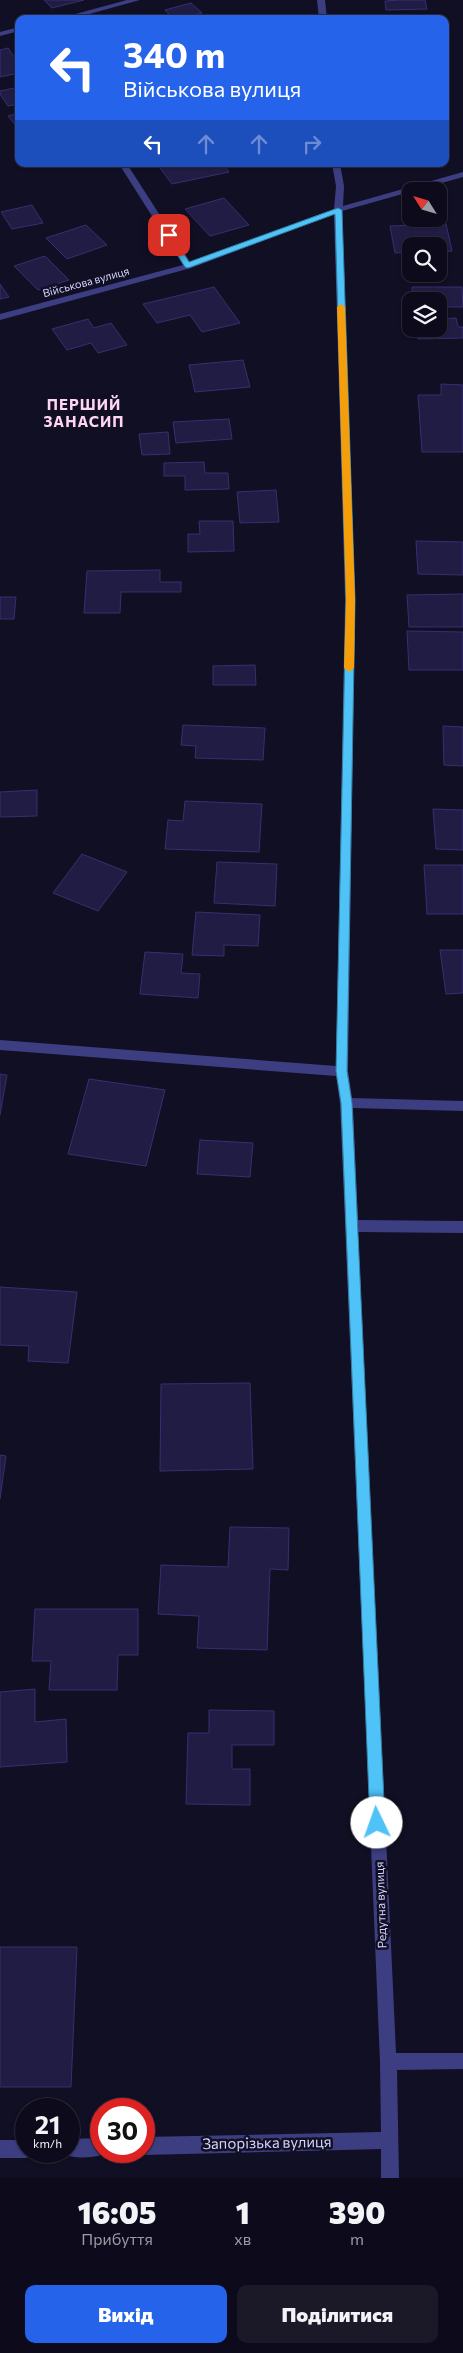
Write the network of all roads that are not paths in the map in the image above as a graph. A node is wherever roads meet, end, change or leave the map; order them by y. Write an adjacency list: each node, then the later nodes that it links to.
1 (136, 0): 3 (street)
2 (321, 0): 4 (street)
3 (77, 15)
4 (323, 15)
5 (15, 30): 6 (street)
6 (0, 34)
7 (125, 167): 11 (street)
8 (337, 167): 10 (street, Редутна вулиця)
9 (463, 174): 10 (street, Військова вулиця)
10 (338, 210): 11 (street, Військова вулиця); 14 (street, Редутна вулиця)
11 (188, 266): 12 (street, Військова вулиця)
12 (0, 317)
13 (0, 1045): 14 (street)
14 (342, 1071): 15 (street, Редутна вулиця)
15 (346, 1103): 16 (street); 17 (street, Редутна вулиця)
16 (463, 1106)
17 (352, 1226): 18 (street); 20 (street, Редутна вулиця)
18 (463, 1227)
19 (463, 2061): 20 (street)
20 (388, 2062): 21 (street, Редутна вулиця)
21 (390, 2140): 22 (street, Запорізька вулиця); 25 (street, Редутна вулиця)
22 (155, 2146)
23 (0, 2149): 24 (street)
24 (15, 2149)
25 (390, 2178)

